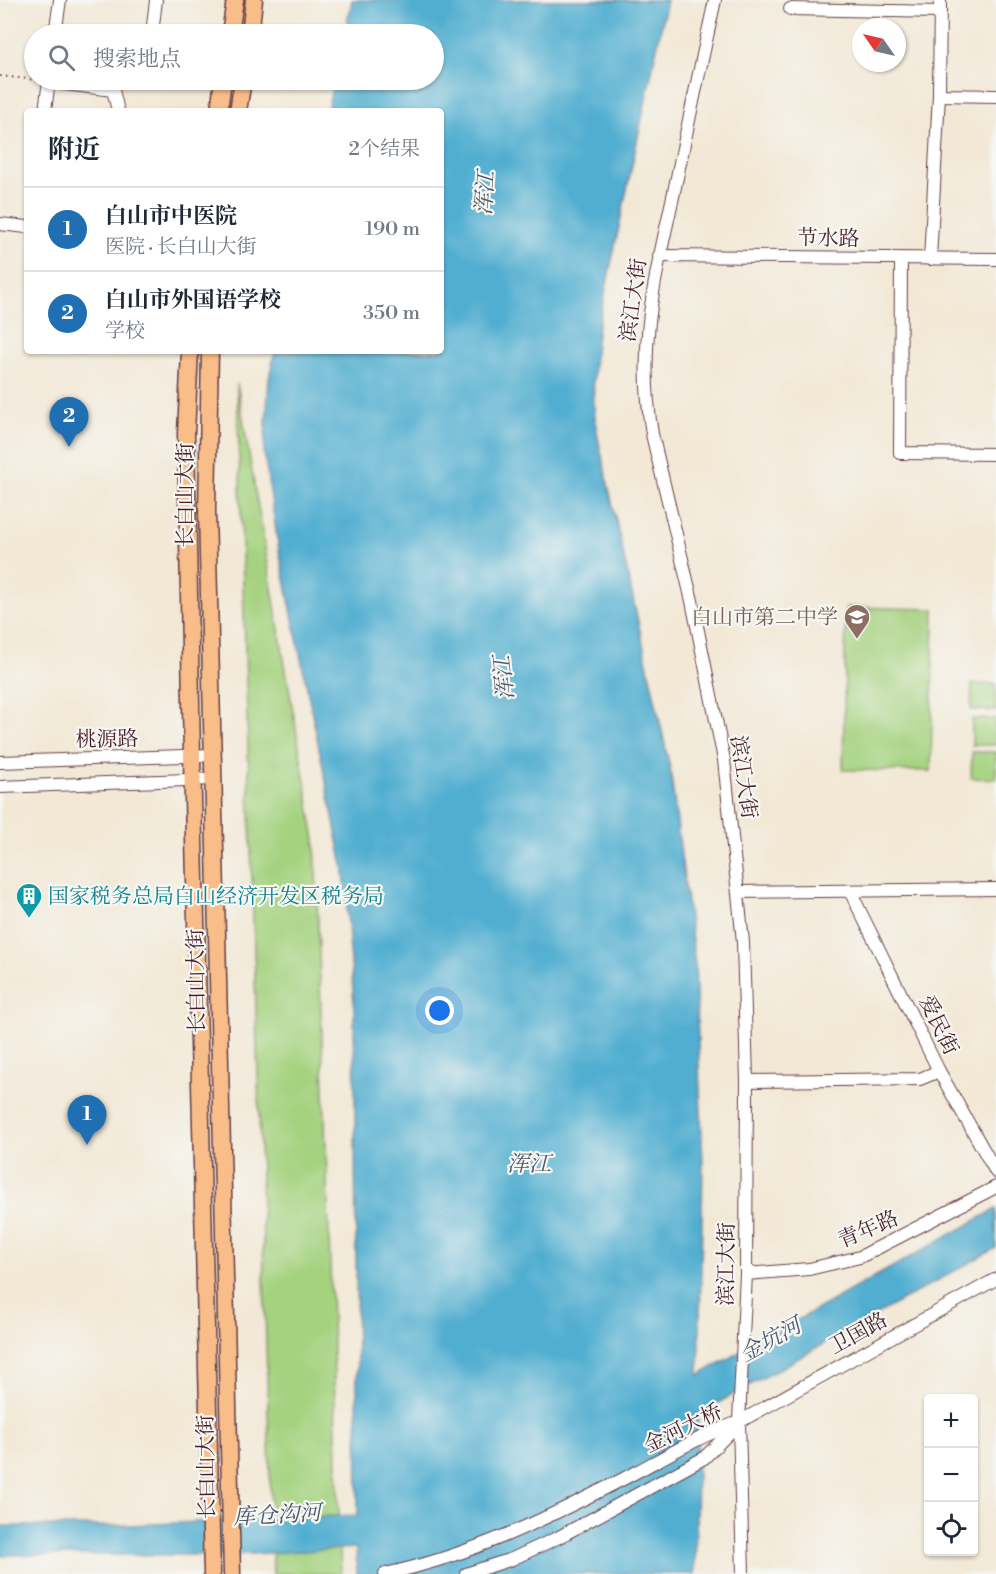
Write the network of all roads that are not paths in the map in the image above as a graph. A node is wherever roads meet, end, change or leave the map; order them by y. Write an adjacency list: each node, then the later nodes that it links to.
1 (60, 0): 8 (street)
2 (156, 0): 9 (street)
3 (234, 0): 10 (main road)
4 (254, 0): 11 (main road)
5 (715, 0): 24 (street, 滨江大街)
6 (940, 6): 7 (street); 16 (street)
7 (790, 9)
8 (56, 24)
9 (153, 24)
10 (231, 24)
11 (251, 24)
12 (48, 90): 18 (street)
13 (115, 90): 19 (street)
14 (222, 90): 20 (main road)
15 (241, 90): 21 (main road)
16 (939, 95): 17 (street); 26 (street)
17 (996, 96)
18 (45, 108)
19 (118, 108)
20 (219, 108)
21 (238, 108)
22 (0, 224): 23 (street)
23 (24, 227)
24 (659, 256): 25 (street, 节水路); 38 (street, 滨江大街)
25 (901, 259): 26 (street, 节水路); 30 (street)
26 (930, 259): 27 (street, 节水路)
27 (996, 259)
28 (190, 354): 32 (main road, 长白山大街)
29 (210, 354): 31 (main road, 长白山大街)
30 (996, 454)
31 (214, 755): 32 (street, 桃源路); 34 (main road, 长白山大街)
32 (192, 757): 33 (street, 桃源路); 35 (main road, 长白山大街)
33 (0, 762)
34 (213, 779): 35 (street, 桃源路); 48 (main road, 长白山大街)
35 (193, 781): 36 (street, 桃源路); 47 (main road, 长白山大街)
36 (0, 786)
37 (996, 890): 39 (street)
38 (738, 892): 39 (street); 41 (street, 滨江大街)
39 (851, 893): 40 (street, 爱民街)
40 (939, 1071): 41 (street); 42 (street, 爱民街)
41 (747, 1081): 44 (street, 滨江大街)
42 (996, 1172)
43 (996, 1186): 44 (street, 青年路)
44 (746, 1274): 46 (street, 滨江大街)
45 (996, 1279): 46 (street, 卫国路)
46 (740, 1422): 49 (street, 金河大桥); 50 (street, 金河大桥); 51 (street, 滨江大街)
47 (213, 1574)
48 (232, 1574)
49 (385, 1574)
50 (466, 1574)
51 (743, 1574)

